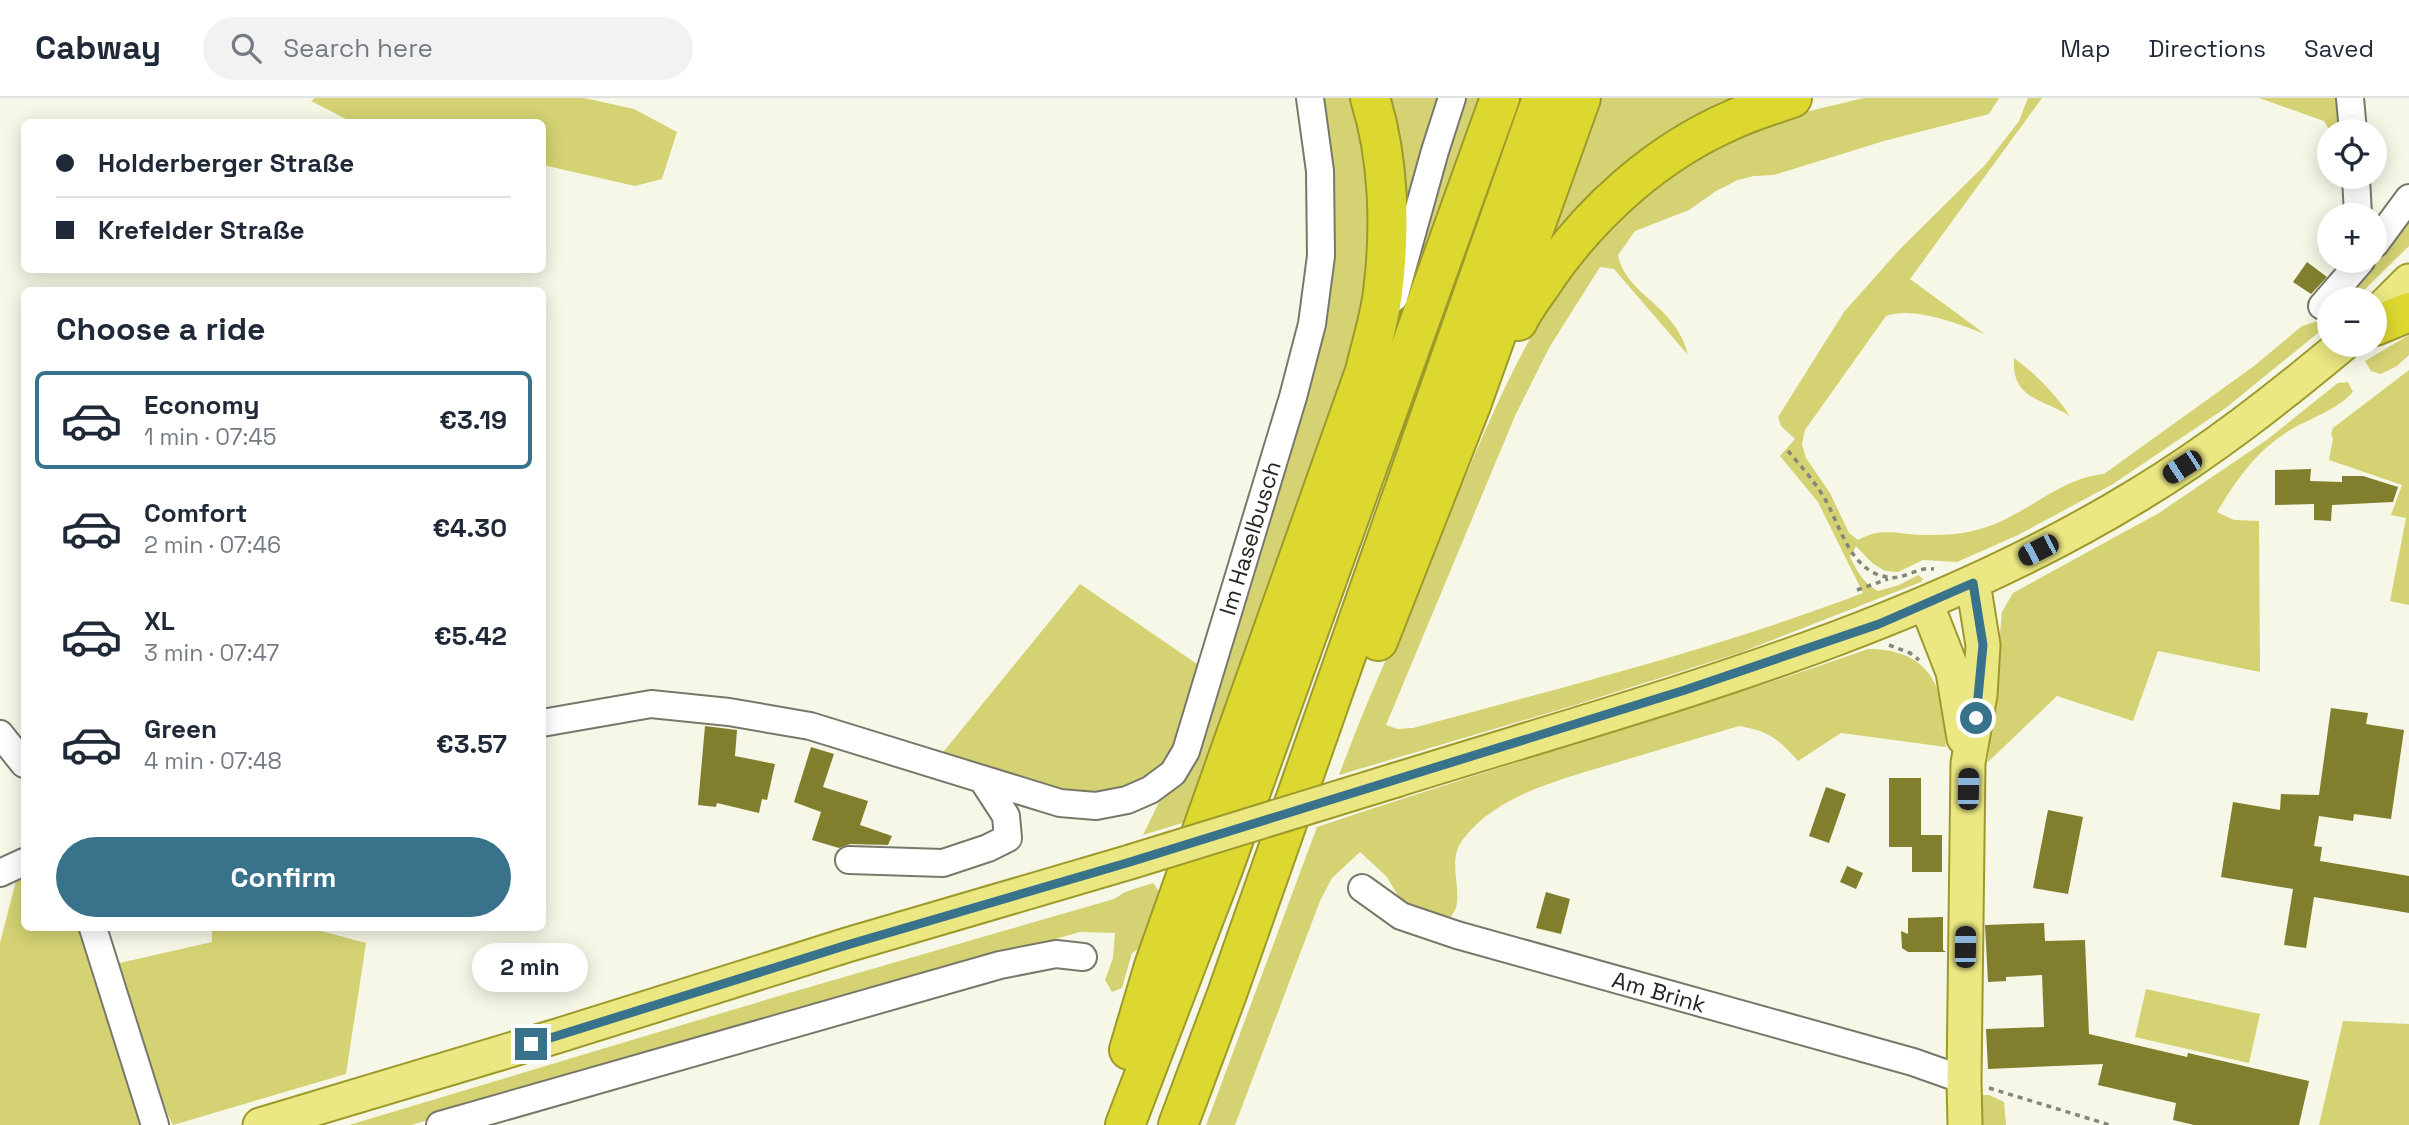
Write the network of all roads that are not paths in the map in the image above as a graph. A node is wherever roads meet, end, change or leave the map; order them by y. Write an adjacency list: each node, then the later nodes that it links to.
1 (1310, 98): 28 (street, Im Haselbusch)
2 (1370, 98): 21 (highway)
3 (1452, 98): 21 (street)
4 (1494, 98): 11 (highway)
5 (1500, 98): 11 (highway)
6 (1542, 98): 35 (highway)
7 (1581, 98): 22 (highway)
8 (1792, 98): 22 (highway)
9 (2350, 98): 10 (street)
10 (2352, 119)
11 (1484, 144): 41 (highway)
12 (2409, 198): 13 (street)
13 (2387, 228)
14 (2351, 273): 16 (street)
15 (2409, 281): 17 (main road)
16 (2338, 287)
17 (2387, 302)
18 (2409, 312): 19 (highway)
19 (2387, 321)
20 (2327, 357): 23 (main road)
21 (1365, 371): 40 (highway)
22 (1410, 562): 35 (highway)
23 (1950, 593): 27 (main road); 27 (main road); 38 (main road, bridge)
24 (546, 722): 28 (street, Im Haselbusch)
25 (0, 734): 26 (street)
26 (21, 760)
27 (1968, 763): 36 (main road)
28 (982, 779): 29 (street)
29 (849, 860)
30 (21, 863): 31 (street)
31 (0, 873)
32 (1363, 888): 36 (street, Am Brink)
33 (94, 931): 37 (street)
34 (1083, 957): 39 (street)
35 (1227, 994): 42 (highway)
36 (1964, 1080): 43 (main road)
37 (155, 1125)
38 (260, 1125)
39 (440, 1125)
40 (1107, 1125)
41 (1125, 1125)
42 (1178, 1125)
43 (1965, 1125)

